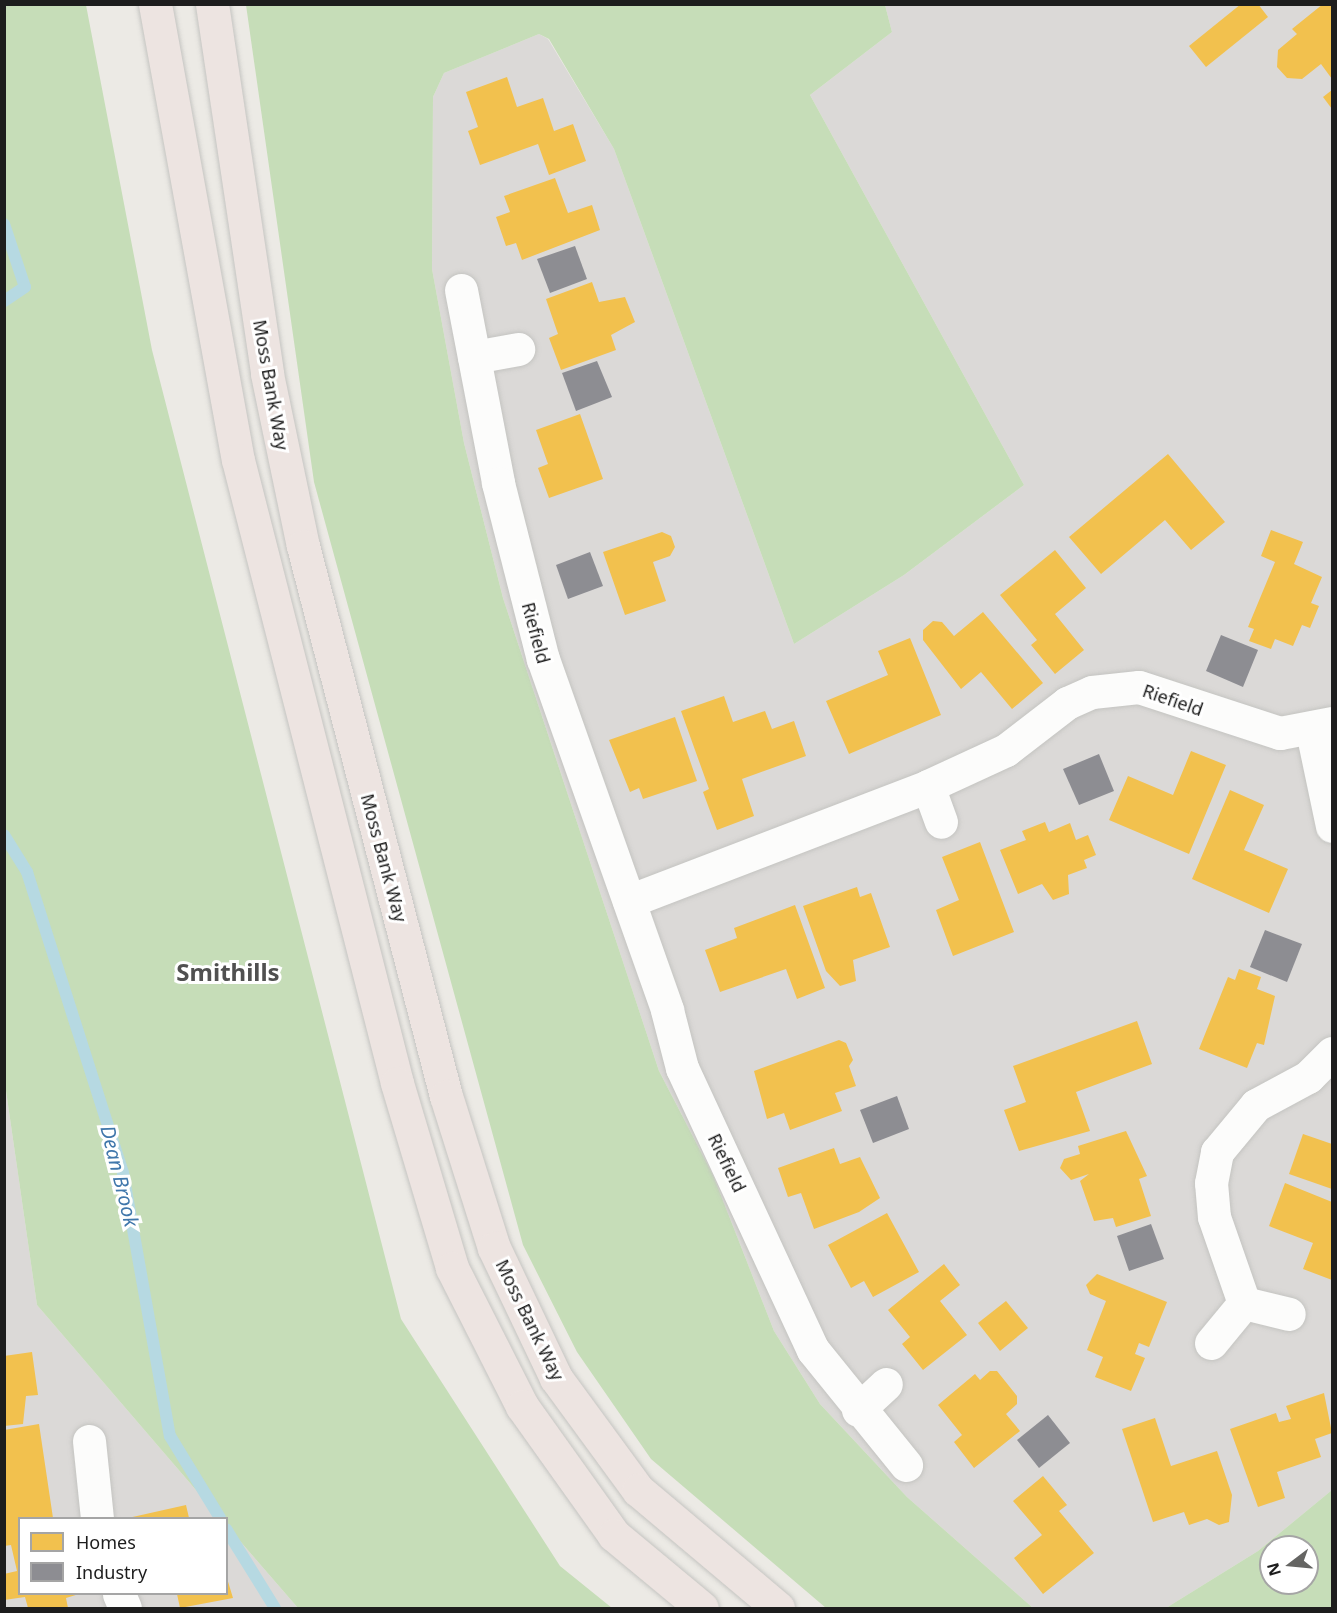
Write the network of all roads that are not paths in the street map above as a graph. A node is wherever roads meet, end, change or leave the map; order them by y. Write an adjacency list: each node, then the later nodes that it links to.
1 (155, 4): 20 (highway)
2 (212, 4): 21 (highway, Moss Bank Way)
3 (461, 290): 5 (street, Riefield)
4 (518, 349): 5 (street)
5 (474, 357): 10 (street, Riefield)
6 (1322, 727): 7 (street, Riefield); 9 (street)
7 (928, 786): 8 (street); 10 (street, Riefield)
8 (941, 822)
9 (1332, 826)
10 (629, 901): 16 (street, Riefield)
11 (1332, 1053): 12 (street)
12 (1244, 1303): 13 (street); 14 (street)
13 (1289, 1314)
14 (1211, 1343)
15 (886, 1384): 16 (street)
16 (858, 1410): 18 (street, Riefield)
17 (100, 1457): 19 (street)
18 (906, 1465)
19 (97, 1517)
20 (702, 1608)
21 (778, 1608)

